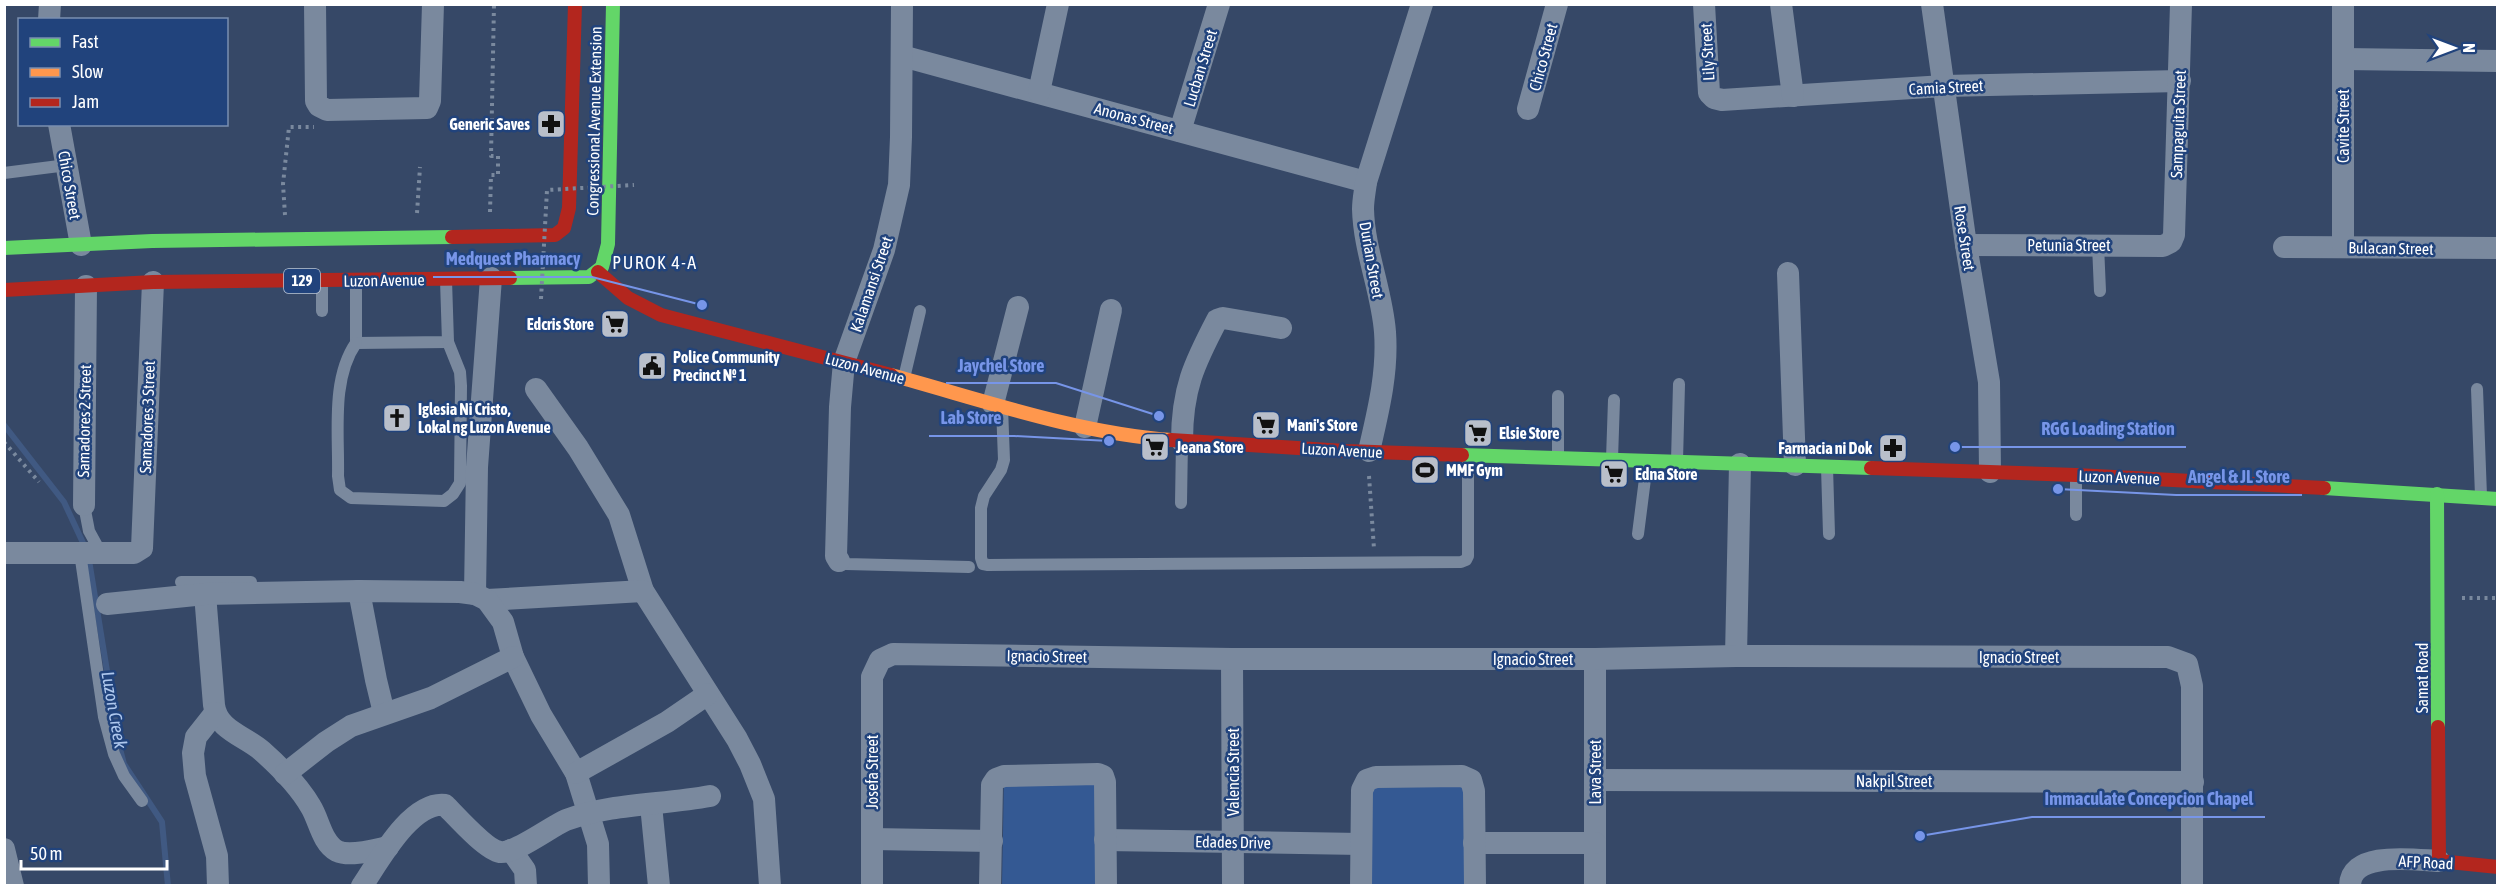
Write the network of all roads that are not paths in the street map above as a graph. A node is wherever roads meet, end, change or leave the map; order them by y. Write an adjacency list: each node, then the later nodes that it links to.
1 (315, 4): 2 (street)
2 (433, 4)
3 (575, 4): 30 (main road, Congressional Avenue Extension)
4 (613, 4): 37 (main road, Congressional Avenue Extension)
5 (902, 4): 15 (street, Kalamansi Street)
6 (1058, 4): 20 (street)
7 (1219, 4): 25 (street, Lucban Street)
8 (1422, 4): 28 (street, Durian Street)
9 (1557, 4): 23 (street, Chico Street)
10 (1704, 4): 22 (street, Lily Street)
11 (1781, 4): 21 (street)
12 (1932, 4): 19 (street, Rose Street)
13 (2181, 4): 18 (street, Sampaguita Street)
14 (2343, 4): 16 (street, Cavite Street)
15 (902, 56): 20 (street, Anonas Street); 54 (street, Kalamansi Street)
16 (2343, 59): 17 (street); 34 (street, Cavite Street)
17 (2498, 61)
18 (2180, 81): 19 (street, Camia Street); 29 (street, Sampaguita Street)
19 (1944, 86): 21 (street, Camia Street); 31 (street, Rose Street)
20 (1038, 92): 25 (street, Anonas Street)
21 (1793, 96): 22 (street, Camia Street)
22 (1714, 98)
23 (1528, 109)
24 (59, 126): 26 (street, Chico Street)
25 (1180, 131): 28 (street, Anonas Street)
26 (67, 165): 27 (lane); 30 (street, Chico Street)
27 (4, 173)
28 (1366, 182): 65 (street, Durian Street)
29 (2170, 242): 32 (street, Petunia Street)
30 (81, 245): 35 (main road)
31 (1966, 245): 32 (street, Petunia Street); 73 (street, Rose Street)
32 (2098, 245): 46 (lane)
33 (2284, 247): 34 (street, Bulacan Street)
34 (2343, 247): 36 (street, Bulacan Street)
35 (4, 248)
36 (2498, 248)
37 (598, 272): 39 (main road, Luzon Avenue / 129); 54 (main road, Luzon Avenue)
38 (1788, 273): 71 (street)
39 (491, 278): 40 (main road, Luzon Avenue / 129); 90 (street)
40 (446, 279): 42 (main road, Luzon Avenue / 129); 52 (lane)
41 (322, 280): 42 (main road, Luzon Avenue / 129); 43 (main road, Luzon Avenue / 129); 49 (lane)
42 (356, 280): 53 (lane)
43 (153, 282): 44 (main road, Luzon Avenue / 129); 84 (street, Samadores 3 Street)
44 (86, 286): 45 (main road, Luzon Avenue / 129); 79 (street, Samadores 2 Street)
45 (4, 290)
46 (2100, 291)
47 (1017, 308): 61 (street)
48 (1111, 310): 62 (street)
49 (322, 311)
50 (920, 311): 55 (lane)
51 (1281, 328): 63 (street)
52 (448, 342): 53 (lane); 53 (lane)
53 (356, 343)
54 (844, 362): 55 (main road, Luzon Avenue); 85 (street, Kalamansi Street)
55 (904, 379): 61 (main road, Luzon Avenue)
56 (1679, 384): 69 (lane)
57 (536, 389): 89 (street)
58 (2477, 389): 76 (lane)
59 (1558, 396): 66 (lane)
60 (1614, 400): 67 (lane)
61 (998, 405): 62 (main road, Luzon Avenue); 64 (lane)
62 (1085, 427): 63 (main road, Luzon Avenue)
63 (1182, 441): 65 (main road, Luzon Avenue); 78 (lane)
64 (1468, 456): 65 (main road, Luzon Avenue); 66 (main road, Luzon Avenue)
65 (1369, 459)
66 (1558, 459): 67 (main road, Luzon Avenue)
67 (1612, 460): 68 (main road, Luzon Avenue)
68 (1647, 462): 69 (main road, Luzon Avenue); 81 (lane)
69 (1677, 462): 70 (main road, Luzon Avenue)
70 (1740, 464): 71 (main road, Luzon Avenue); 93 (street)
71 (1795, 465): 72 (main road, Luzon Avenue)
72 (1827, 466): 73 (main road, Luzon Avenue); 82 (lane)
73 (1990, 472): 74 (main road, Luzon Avenue)
74 (2076, 475): 75 (main road, Luzon Avenue); 80 (lane)
75 (2437, 494): 76 (main road, Luzon Avenue); 119 (main road, Samat Road)
76 (2481, 498): 77 (main road, Luzon Avenue)
77 (2498, 499)
78 (1181, 503)
79 (84, 505): 84 (lane, Samadores 2 Street)
80 (2076, 515)
81 (1638, 534)
82 (1829, 534)
83 (4, 553): 84 (street)
84 (90, 553): 92 (lane, Samadores 2 Street)
85 (839, 561): 86 (lane)
86 (969, 567)
87 (181, 582): 90 (lane)
88 (359, 591): 90 (street); 91 (street); 100 (street)
89 (643, 591): 90 (street); 98 (street)
90 (472, 593): 94 (street)
91 (205, 594): 92 (street); 99 (street)
92 (96, 606): 106 (lane, Samadores 2 Street)
93 (1736, 656): 96 (street, Ignacio Street); 104 (street, Ignacio Street)
94 (513, 657): 100 (street); 101 (street)
95 (1232, 658): 96 (street, Ignacio Street); 97 (street, Ignacio Street); 112 (street, Valencia Street)
96 (1594, 658): 103 (street, Lava Street)
97 (880, 660): 109 (street, Josefa Street)
98 (708, 694): 101 (street); 128 (street)
99 (215, 713): 102 (street); 123 (street)
100 (384, 713): 102 (street)
101 (576, 773): 108 (street)
102 (285, 774): 116 (street)
103 (1594, 780): 104 (street, Nakpil Street); 114 (street, Lava Street)
104 (2193, 782): 136 (street)
105 (710, 796): 107 (street)
106 (142, 801)
107 (651, 805): 108 (street); 127 (street)
108 (589, 811): 118 (street); 126 (street)
109 (872, 839): 111 (street); 129 (street, Josefa Street)
110 (1105, 840): 111 (street); 112 (street, Edades Drive); 131 (street)
111 (992, 841): 130 (street)
112 (1233, 842): 115 (street, Edades Drive); 132 (street, Valencia Street)
113 (1474, 843): 114 (street); 115 (street); 134 (street)
114 (1594, 843): 135 (street, Lava Street)
115 (1361, 844): 133 (street)
116 (388, 848): 118 (street); 124 (street)
117 (4, 849): 121 (street)
118 (511, 850): 125 (street)
119 (2439, 861): 120 (main road, AFP Road); 122 (street, AFP Road)
120 (2498, 867)
121 (9, 876)
122 (2353, 877)
123 (218, 885)
124 (362, 885)
125 (526, 885)
126 (598, 885)
127 (659, 885)
128 (770, 885)
129 (872, 885)
130 (990, 885)
131 (1106, 885)
132 (1233, 885)
133 (1361, 885)
134 (1475, 885)
135 (1594, 885)
136 (2192, 885)

